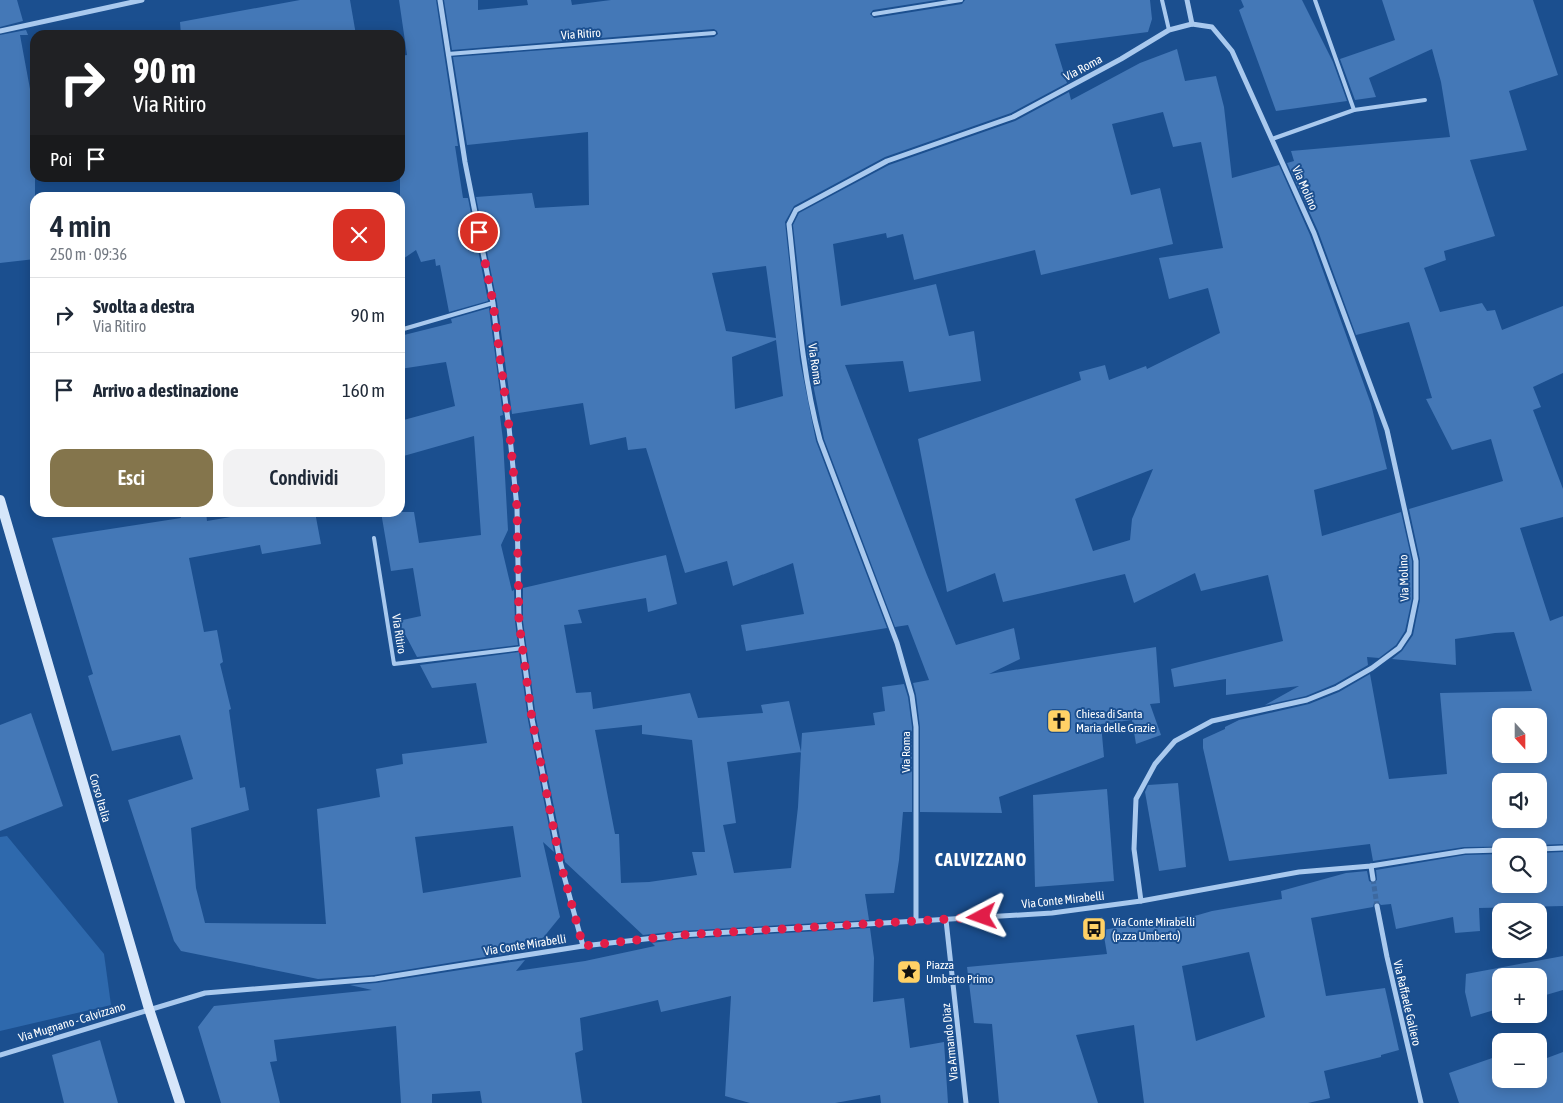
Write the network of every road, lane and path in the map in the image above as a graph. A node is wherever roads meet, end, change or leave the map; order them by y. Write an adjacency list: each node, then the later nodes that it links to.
1 (142, 0): 10 (street)
2 (440, 0): 12 (street)
3 (961, 0): 7 (lane)
4 (1162, 0): 9 (lane)
5 (1187, 0): 8 (street)
6 (1315, 0): 14 (lane)
7 (874, 14)
8 (1192, 24): 9 (street, Via Roma); 15 (street, Via Molino)
9 (1169, 30): 29 (street, Via Roma)
10 (0, 31)
11 (714, 34): 12 (lane, Via Ritiro)
12 (448, 54): 16 (street)
13 (1425, 100): 14 (lane)
14 (1354, 110): 15 (lane)
15 (1272, 139): 26 (street, Via Molino)
16 (493, 302): 17 (lane); 20 (street)
17 (405, 328)
18 (0, 500): 31 (street, Corso Italia)
19 (374, 538): 20 (lane, Via Ritiro)
20 (523, 648): 30 (street)
21 (1563, 848): 22 (street)
22 (1547, 849)
23 (1492, 850): 24 (street, Via Conte Mirabelli)
24 (1371, 866): 25 (street); 26 (street, Via Conte Mirabelli)
25 (1373, 879)
26 (1141, 901): 28 (street, Via Conte Mirabelli)
27 (1377, 906): 35 (street, Via Raffaele Galiero)
28 (946, 920): 29 (street, Via Conte Mirabelli); 34 (street, Via Armando Diaz)
29 (916, 921): 30 (street, Via Conte Mirabelli)
30 (583, 946): 31 (street, Via Conte Mirabelli)
31 (149, 1009): 32 (street, Via Mugnano - Calvizzano); 33 (street, Corso Italia)
32 (0, 1055)
33 (180, 1103)
34 (966, 1103)
35 (1421, 1103)

